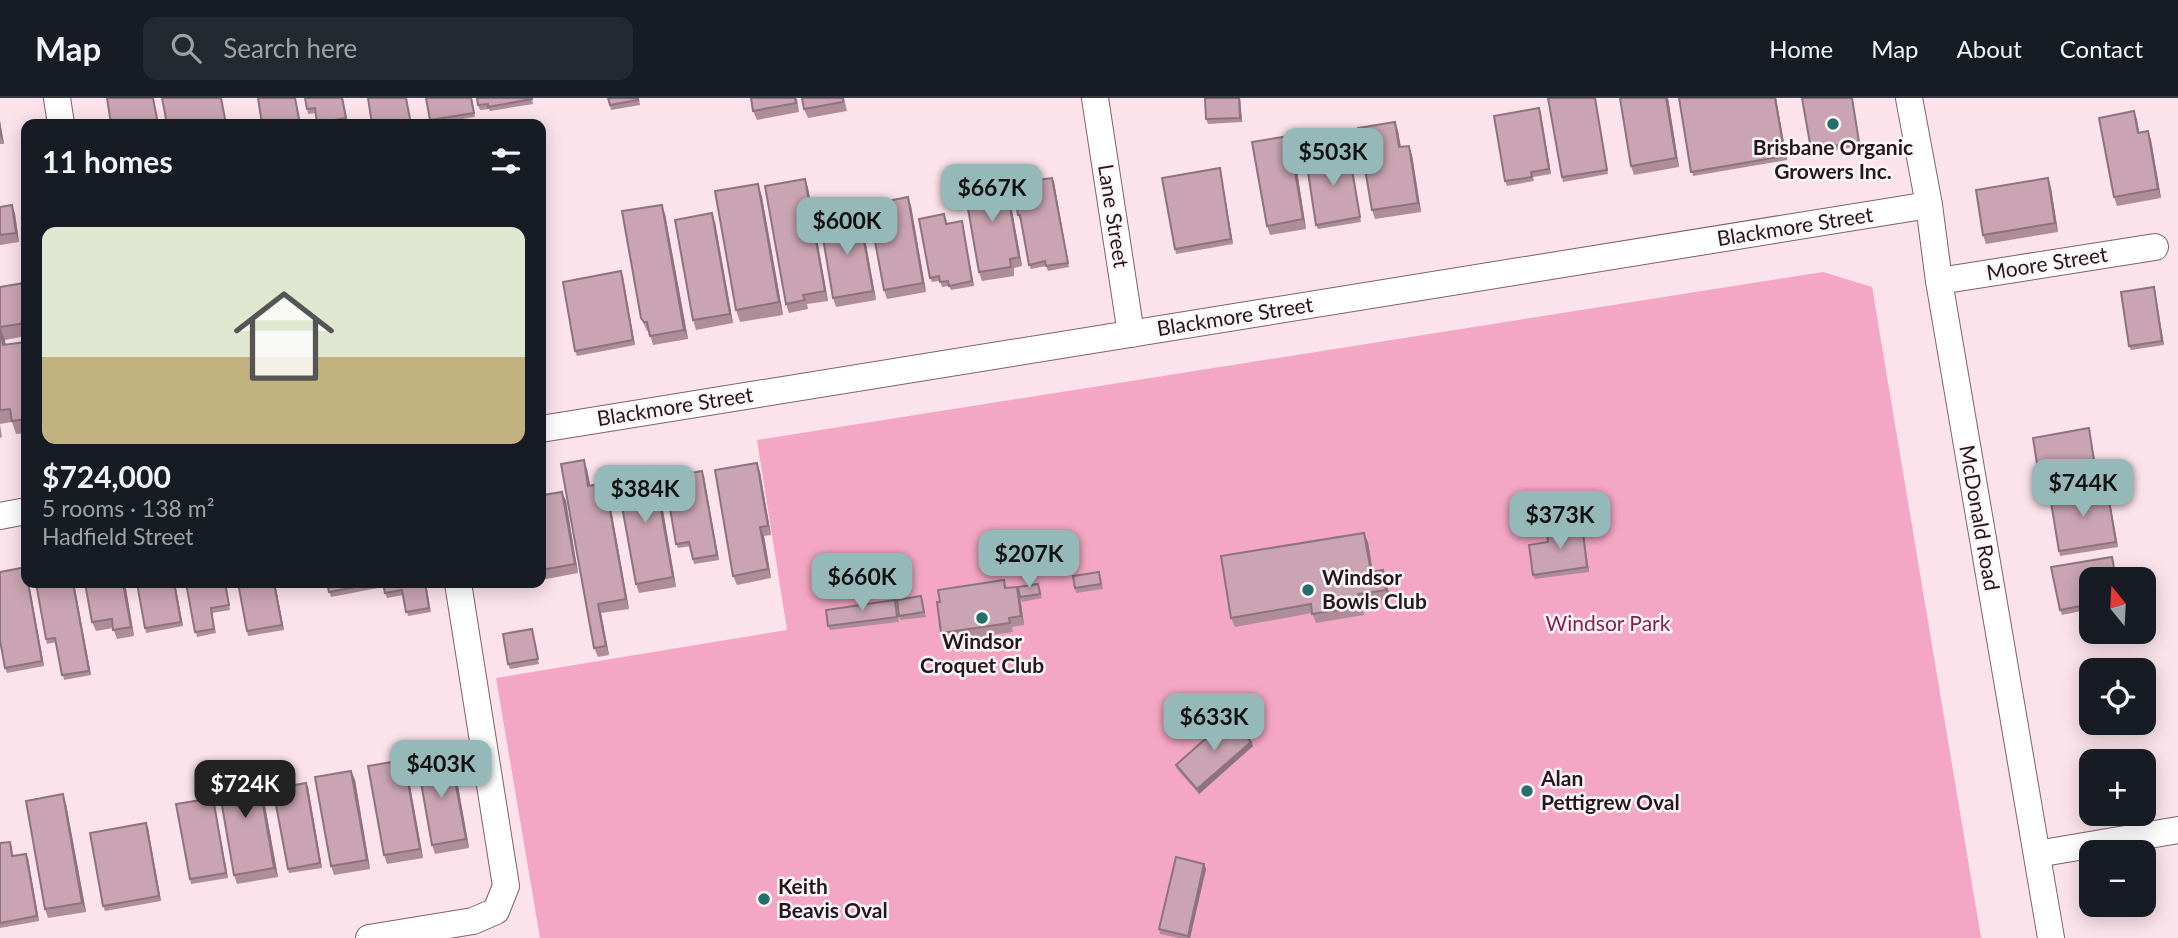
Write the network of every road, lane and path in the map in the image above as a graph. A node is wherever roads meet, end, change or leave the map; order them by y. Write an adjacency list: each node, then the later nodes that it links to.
1 (57, 98): 4 (street)
2 (1095, 98): 8 (street, Lane Street)
3 (1909, 98): 5 (street, McDonald Road)
4 (60, 119)
5 (1928, 205): 7 (street, McDonald Road); 8 (street, Blackmore Street)
6 (2155, 247): 7 (street, Moore Street)
7 (1939, 281): 14 (street, McDonald Road)
8 (1131, 334): 9 (street, Blackmore Street)
9 (546, 428)
10 (21, 512): 11 (street)
11 (0, 516)
12 (459, 588): 15 (street)
13 (2178, 830): 14 (street)
14 (2036, 854): 16 (street, McDonald Road)
15 (369, 938)
16 (2051, 938)

